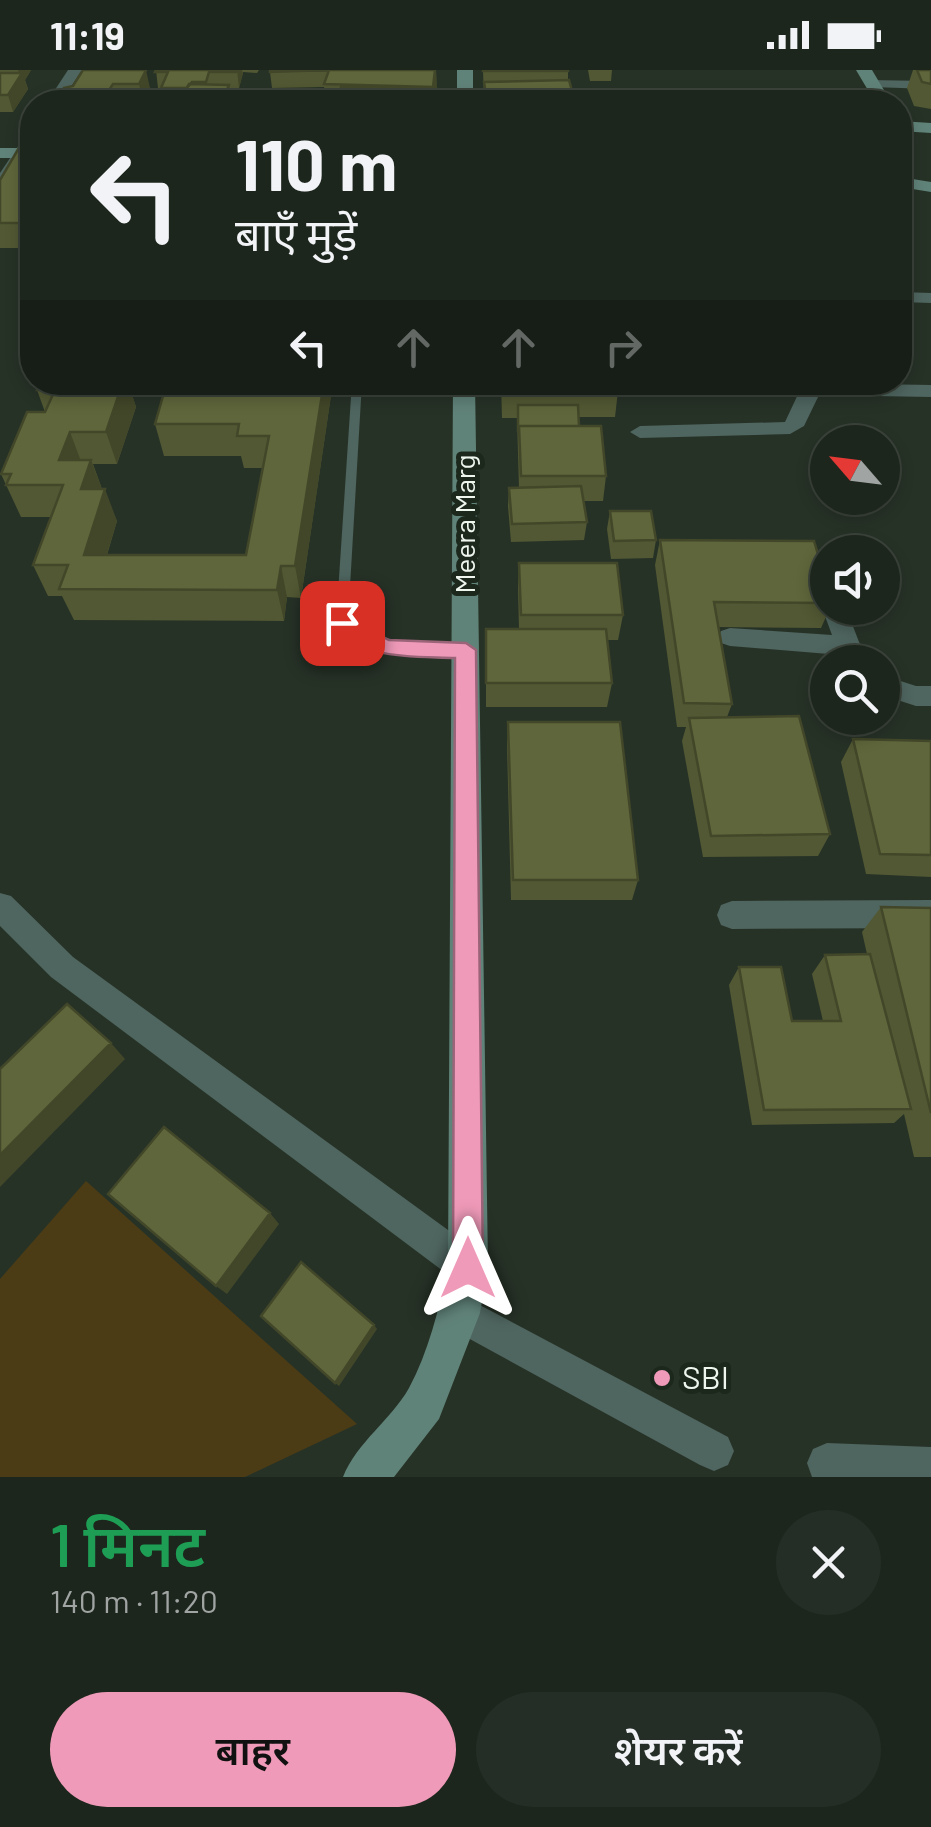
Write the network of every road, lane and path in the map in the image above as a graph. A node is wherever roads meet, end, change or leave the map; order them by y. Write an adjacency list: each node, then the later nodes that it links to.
1 (868, 76): 2 (street)
2 (931, 85)
3 (20, 161): 4 (street)
4 (0, 184)
5 (926, 187): 6 (street)
6 (931, 206)
7 (356, 395): 13 (lane)
8 (464, 395): 13 (street, Meera Marg)
9 (807, 395): 10 (street)
10 (640, 432)
11 (730, 637): 12 (street)
12 (810, 648)
13 (466, 650): 19 (street, Meera Marg)
14 (900, 691): 15 (street)
15 (931, 696)
16 (0, 906): 19 (street)
17 (931, 914): 18 (street)
18 (732, 916)
19 (468, 1268): 20 (street, Meera Marg)
20 (459, 1314): 21 (street); 24 (street, Meera Marg)
21 (714, 1451)
22 (827, 1463): 23 (street)
23 (931, 1468)
24 (365, 1477)

